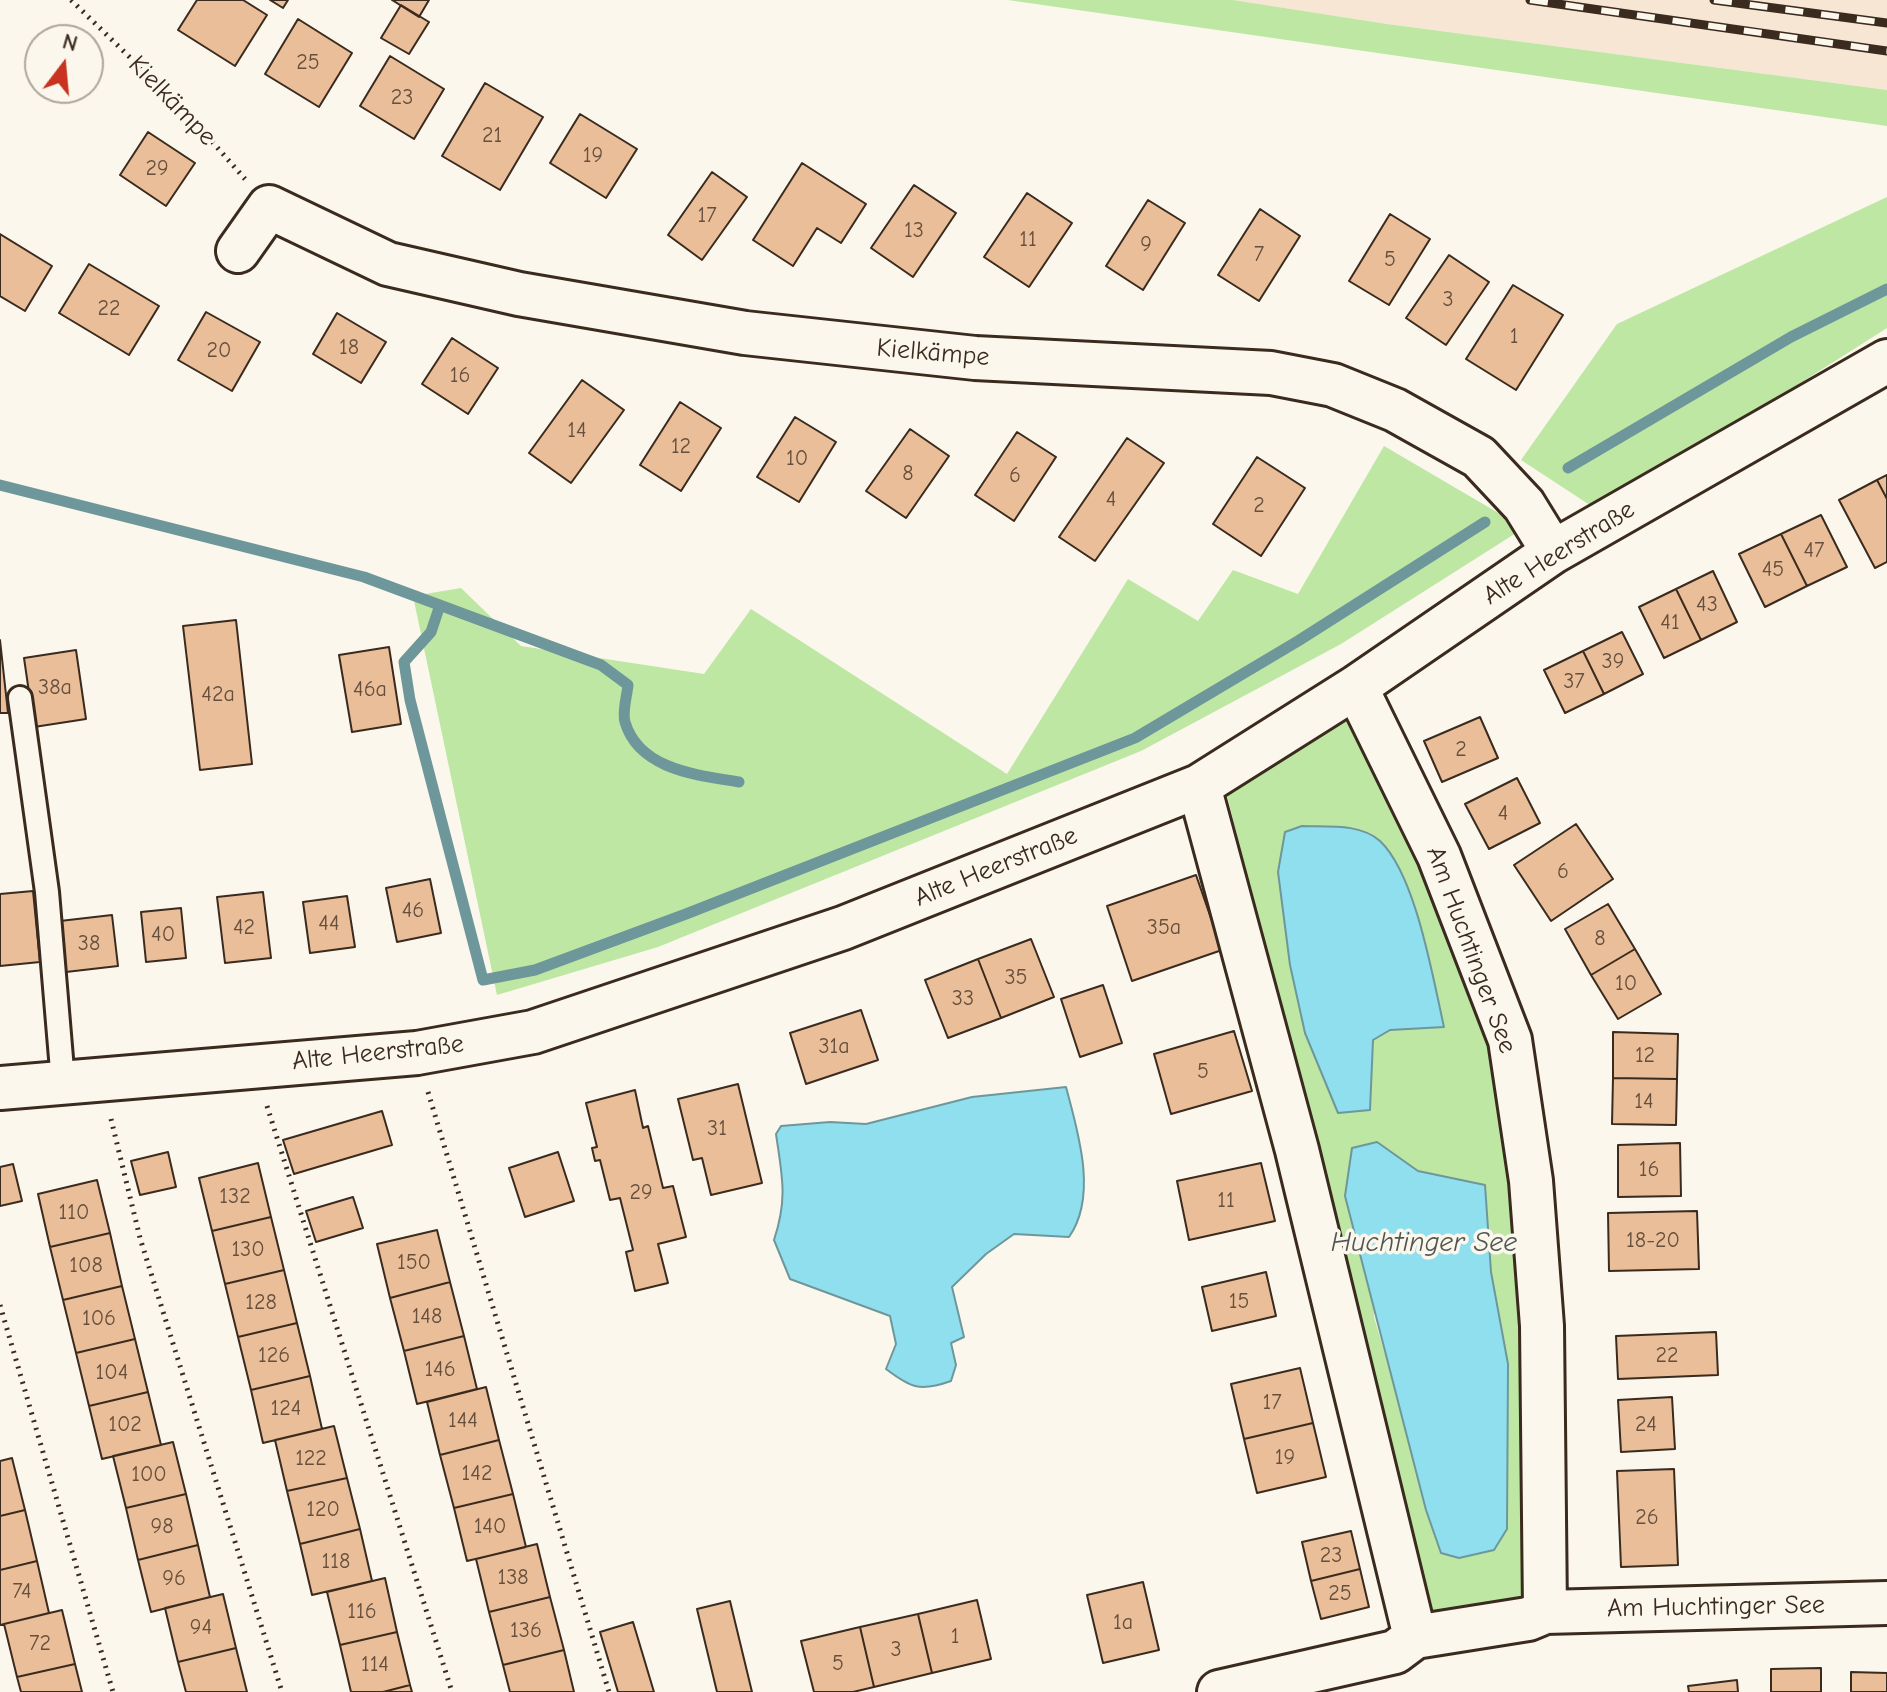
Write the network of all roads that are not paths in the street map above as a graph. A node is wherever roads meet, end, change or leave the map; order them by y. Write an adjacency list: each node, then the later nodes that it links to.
1 (238, 251): 3 (street, Kielkämpe)
2 (1887, 361): 3 (street, Alte Heerstraße)
3 (1553, 552): 4 (street, Alte Heerstraße)
4 (1356, 687): 6 (street, Alte Heerstraße); 10 (street, Am Huchtinger See)
5 (20, 698): 7 (lane)
6 (1199, 786): 7 (street, Alte Heerstraße); 11 (street)
7 (82, 1081): 8 (street, Alte Heerstraße)
8 (0, 1088)
9 (1887, 1603): 10 (street, Am Huchtinger See)
10 (1545, 1612): 11 (street, Am Huchtinger See)
11 (1415, 1637): 12 (street, Am Huchtinger See)
12 (1219, 1692)

